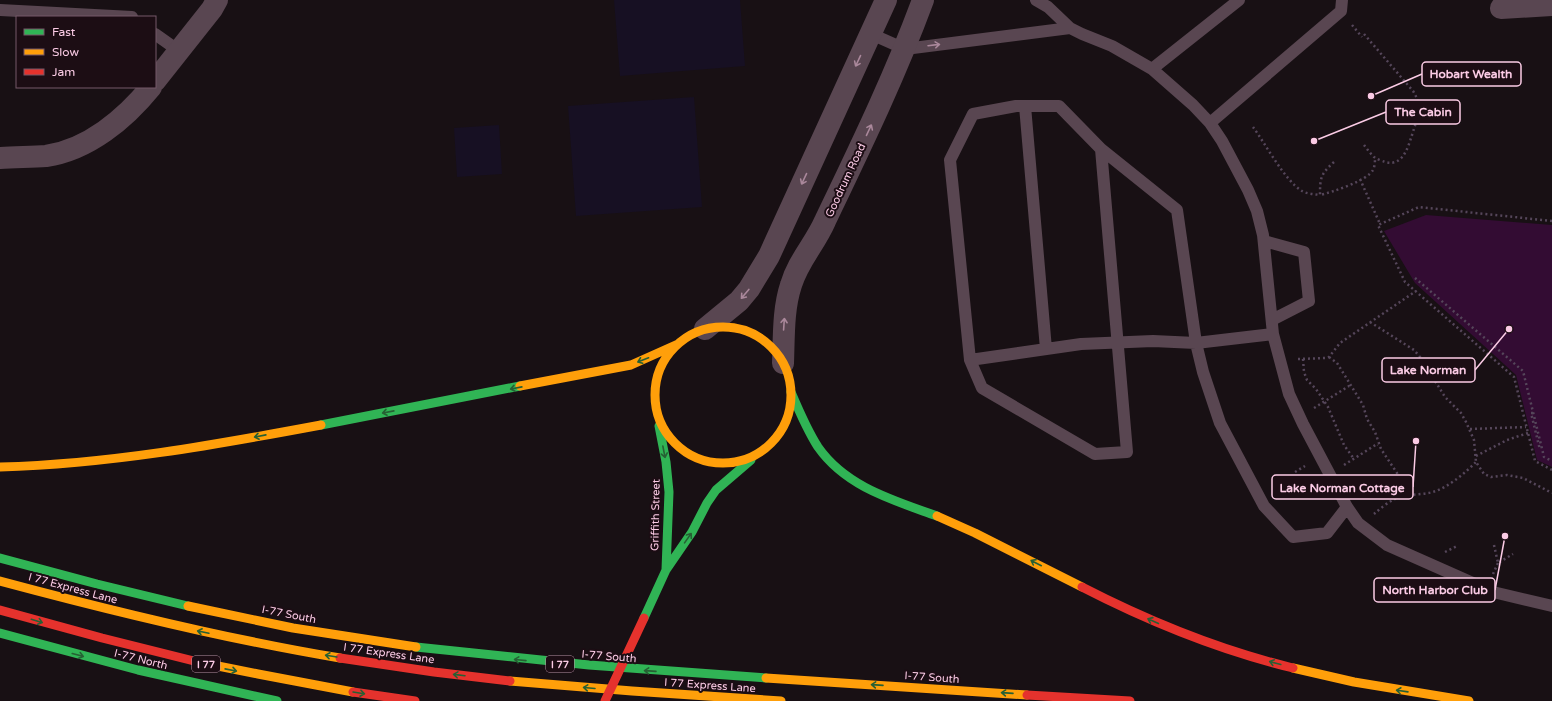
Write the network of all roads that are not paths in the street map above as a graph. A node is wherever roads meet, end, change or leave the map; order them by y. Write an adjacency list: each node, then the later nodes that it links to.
1 (217, 0): 15 (street)
2 (886, 0): 12 (street)
3 (923, 0): 14 (street, Goodrum Road)
4 (1036, 0): 11 (lane)
5 (1239, 0): 16 (lane)
6 (1342, 0): 20 (lane)
7 (1552, 5): 8 (street)
8 (1501, 8)
9 (0, 10): 10 (lane)
10 (113, 16)
11 (1070, 28): 14 (lane, one-way to 11); 16 (lane)
12 (871, 34): 14 (lane); 25 (street, one-way to 25)
13 (156, 35): 15 (lane)
14 (905, 49): 32 (street, Goodrum Road, one-way to 14)
15 (179, 51): 17 (street)
16 (1152, 69): 20 (lane)
17 (156, 81)
18 (150, 88): 22 (street)
19 (1025, 106): 21 (lane); 30 (lane); 31 (lane)
20 (1210, 123): 23 (lane)
21 (1101, 149): 27 (lane); 28 (lane)
22 (0, 158)
23 (1264, 238): 24 (lane); 24 (lane)
24 (1272, 320): 26 (lane)
25 (705, 329): 29 (main road); 32 (main road)
26 (1273, 334): 28 (lane); 37 (lane)
27 (1118, 343): 28 (lane); 30 (lane); 31 (lane)
28 (1196, 343): 37 (lane)
29 (678, 344): 34 (main road); 36 (main road, one-way to 36)
30 (1046, 349): 31 (lane)
31 (970, 360)
32 (783, 363): 33 (main road)
33 (791, 392): 35 (main road); 49 (main road, one-way to 33)
34 (657, 414): 35 (main road); 39 (main road, Griffith Street, one-way to 39)
35 (756, 456): 39 (main road, Griffith Street, one-way to 35)
36 (0, 467)
37 (1347, 507): 41 (lane)
38 (0, 558): 48 (main road, I-77 South / I 77, one-way to 38)
39 (666, 570): 46 (main road, Griffith Street, bridge)
40 (0, 581): 47 (main road, I 77 Express Lane / I 77, one-way to 40)
41 (1552, 606)
42 (0, 610): 45 (main road, I 77, one-way to 45)
43 (0, 633): 44 (main road, I-77 North / I 77, one-way to 44)
44 (277, 701)
45 (416, 701)
46 (605, 701)
47 (781, 701)
48 (1130, 701)
49 (1468, 701)

